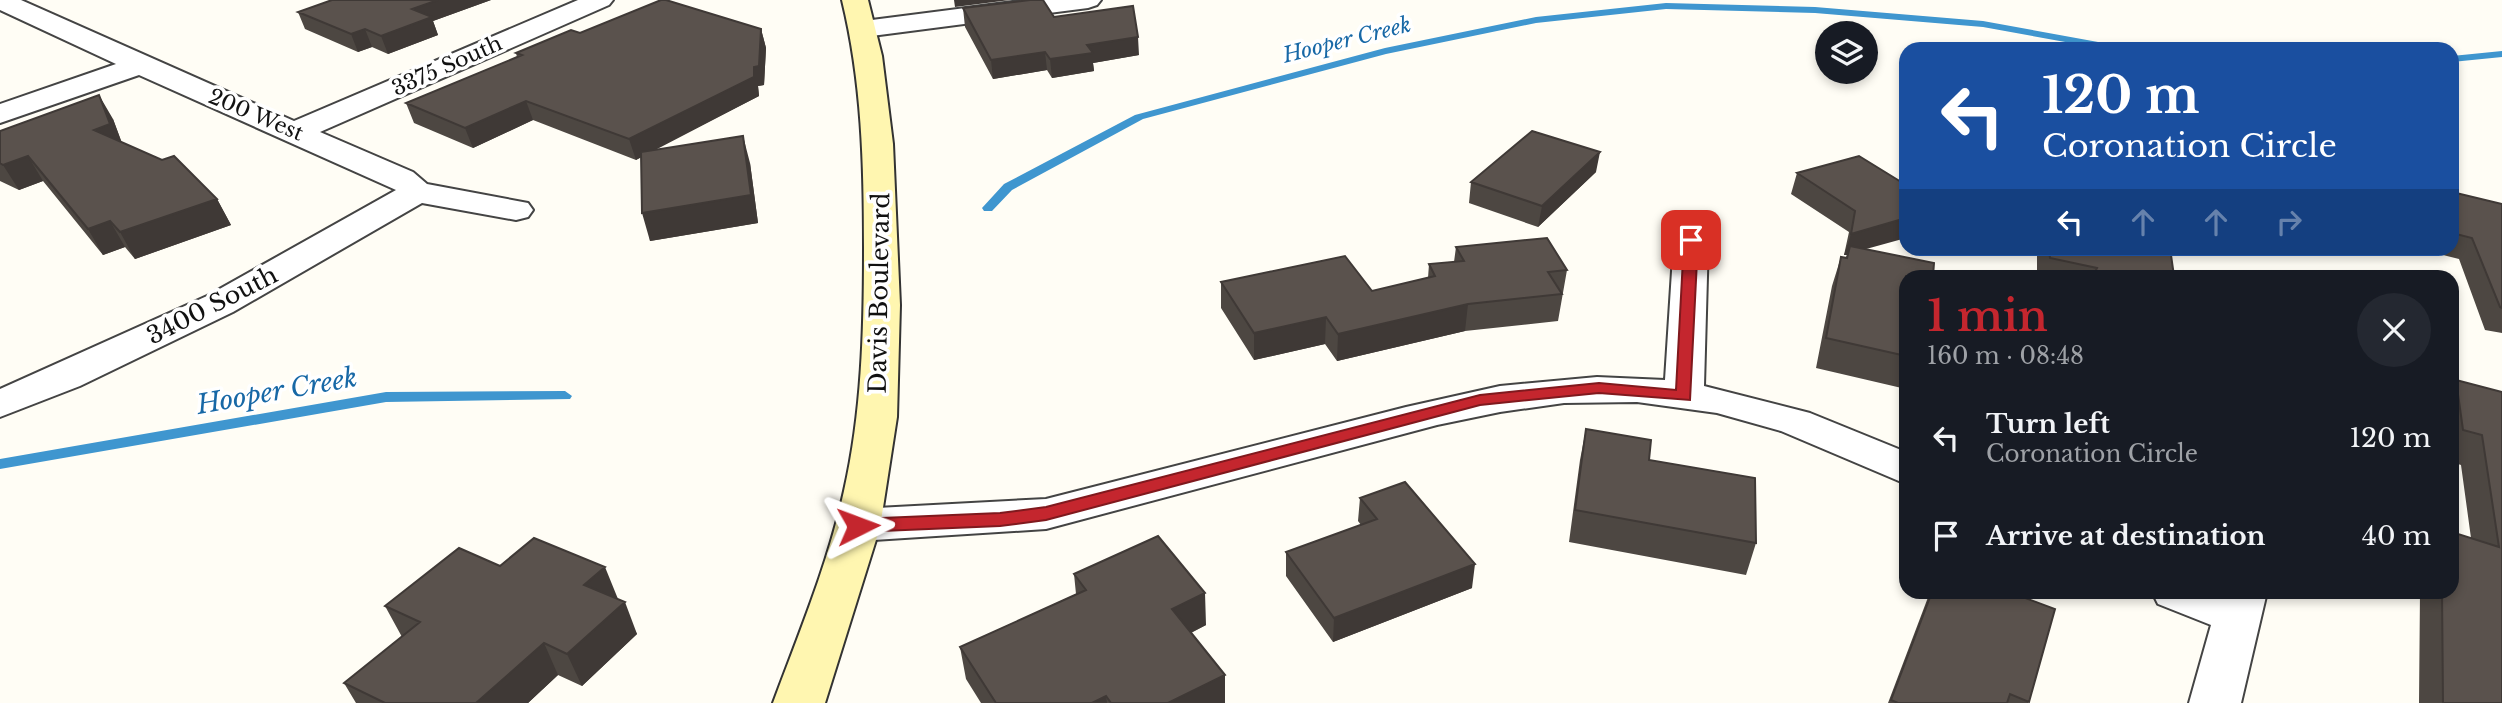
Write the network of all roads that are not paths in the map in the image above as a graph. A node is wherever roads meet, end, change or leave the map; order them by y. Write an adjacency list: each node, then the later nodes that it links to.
1 (63, 0): 4 (street)
2 (600, 0): 8 (street, 3375 South)
3 (1088, 0): 5 (street)
4 (12, 6): 6 (street, 200 West)
5 (859, 15): 15 (street, Davis Boulevard)
6 (140, 65): 7 (street); 8 (street, 200 West)
7 (0, 114)
8 (294, 132): 9 (street, 200 West)
9 (417, 192): 10 (street, 200 West); 13 (street, 3400 South)
10 (516, 210)
11 (1691, 240): 12 (street)
12 (1684, 396): 14 (street); 15 (street)
13 (0, 404)
14 (1899, 467)
15 (858, 526): 18 (street, Davis Boulevard)
16 (2214, 599): 17 (street)
17 (2241, 604): 19 (street)
18 (799, 703)
19 (2215, 703)

